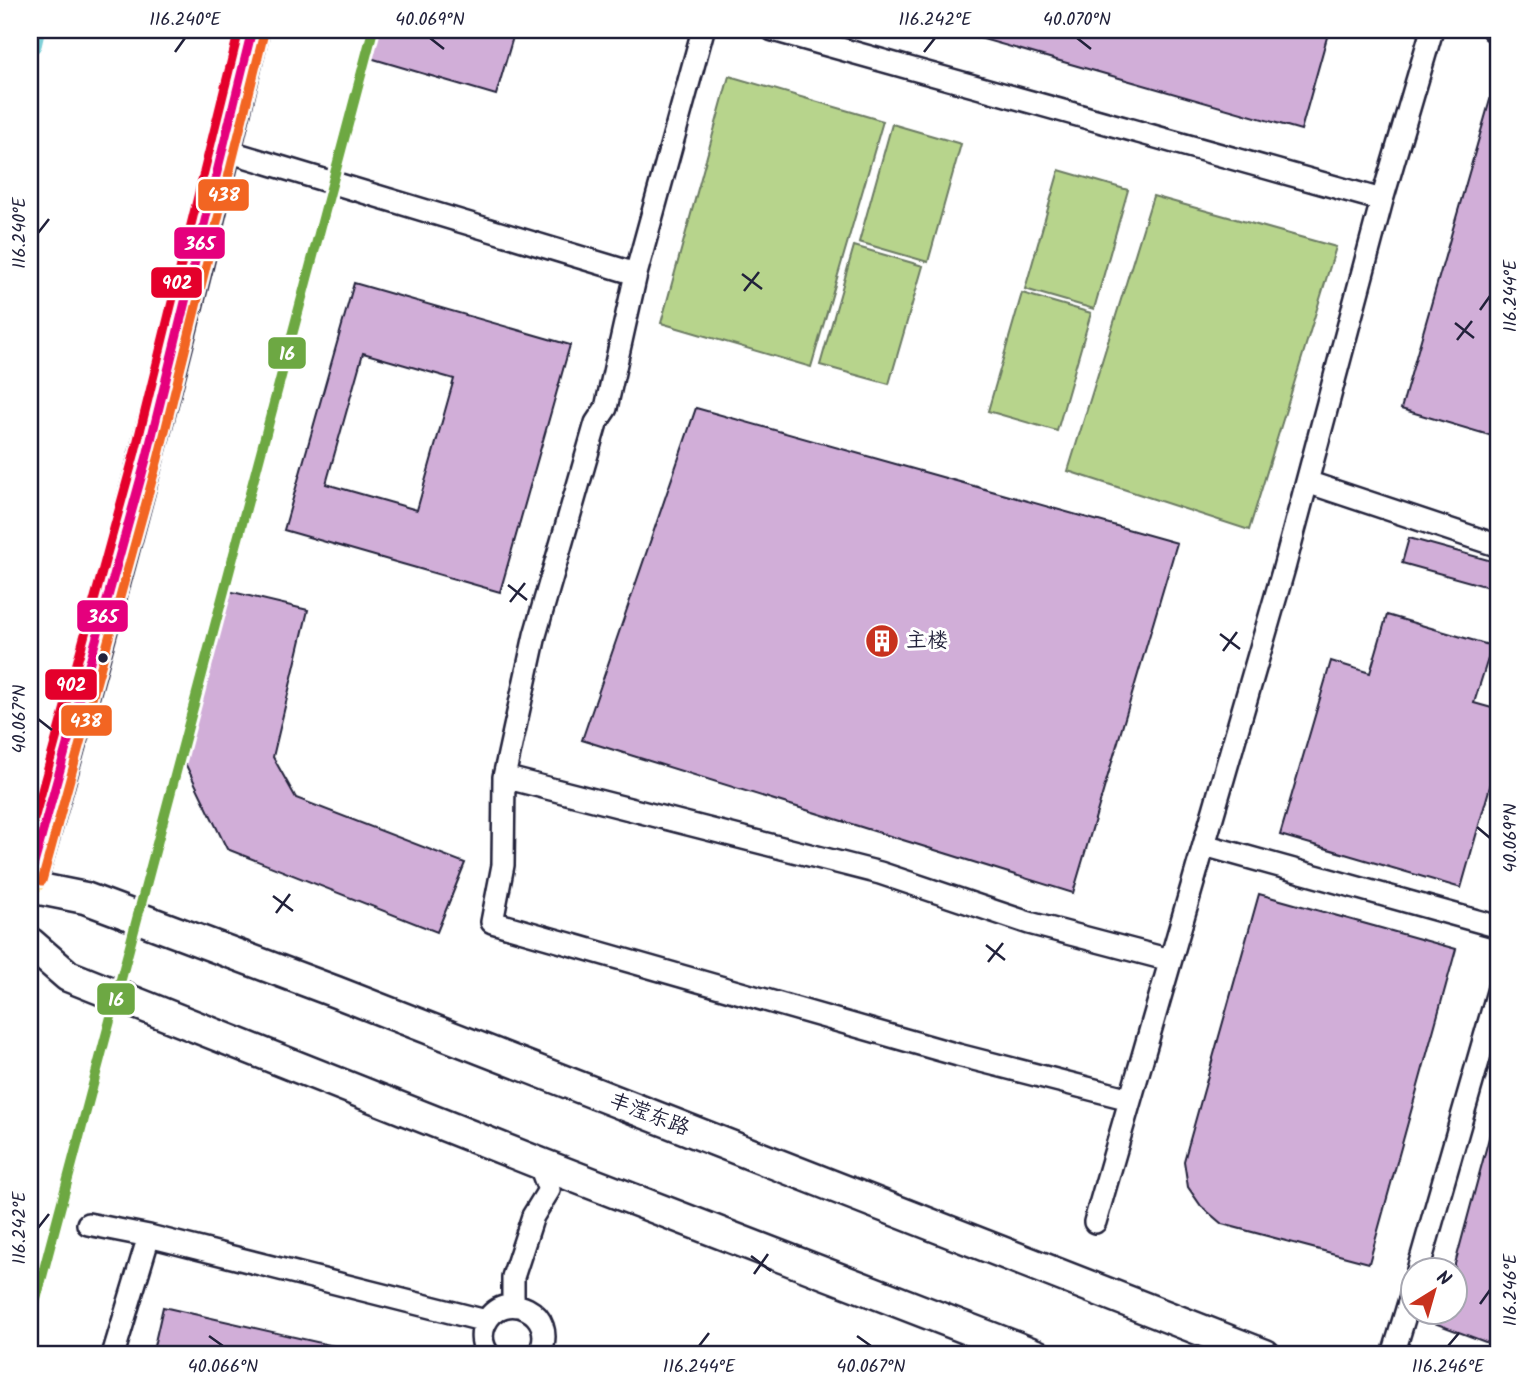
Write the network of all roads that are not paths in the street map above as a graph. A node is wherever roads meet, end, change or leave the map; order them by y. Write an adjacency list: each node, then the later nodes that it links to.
1 (251, 30): 7 (main road)
2 (703, 30): 9 (street)
3 (773, 30): 8 (street)
4 (1432, 30): 8 (street)
5 (1493, 30): 6 (street)
6 (1499, 31)
7 (224, 150): 9 (street); 14 (main road)
8 (1382, 200): 10 (street)
9 (636, 274): 12 (street)
10 (1307, 482): 11 (street); 13 (street)
11 (1499, 546)
12 (504, 777): 18 (street); 20 (street)
13 (1204, 845): 16 (street); 18 (street)
14 (30, 878)
15 (30, 887): 33 (street, 丰滢东路)
16 (1499, 927)
17 (30, 943): 21 (street)
18 (1170, 960): 20 (street)
19 (1499, 988): 25 (street)
20 (1130, 1099): 22 (street)
21 (539, 1163): 26 (street); 32 (street)
22 (1095, 1222)
23 (88, 1224): 24 (street)
24 (149, 1236): 27 (street); 29 (street)
25 (1422, 1256)
26 (513, 1305): 27 (street); 31 (street)
27 (486, 1321): 30 (street)
28 (1401, 1326): 34 (street)
29 (113, 1355)
30 (489, 1355)
31 (539, 1355)
32 (1036, 1355)
33 (1265, 1355)
34 (1393, 1355)

